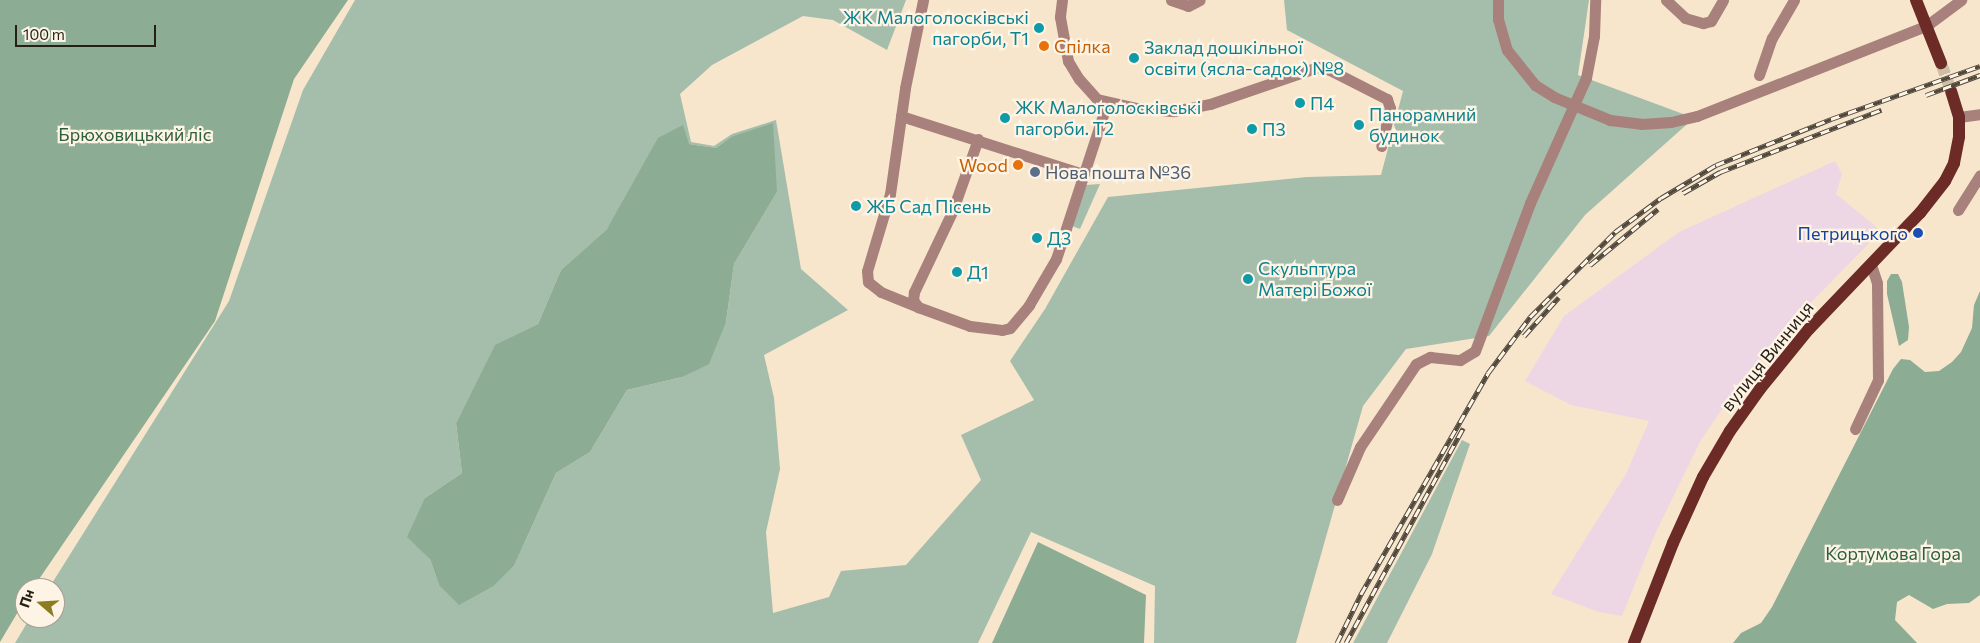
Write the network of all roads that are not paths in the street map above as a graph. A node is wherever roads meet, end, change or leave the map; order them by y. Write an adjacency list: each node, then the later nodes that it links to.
1 (923, 0): 19 (street)
2 (1062, 0): 16 (street)
3 (1171, 0): 4 (street)
4 (1200, 0)
5 (1498, 0): 17 (street)
6 (1595, 0): 17 (street)
7 (1666, 0): 8 (street)
8 (1723, 0)
9 (1794, 0): 14 (street)
10 (1916, 0): 12 (main road)
11 (1961, 0): 12 (street)
12 (1926, 26): 13 (main road); 17 (street)
13 (1941, 63)
14 (1758, 75)
15 (1951, 92): 20 (main road, вулиця Винниця)
16 (1107, 103): 22 (street); 23 (street)
17 (1574, 104): 29 (street)
18 (1980, 114): 20 (street)
19 (901, 116): 21 (street); 27 (street)
20 (1959, 117): 26 (main road, вулиця Винниця)
21 (978, 140): 23 (street); 27 (street)
22 (1381, 146)
23 (1083, 174): 27 (street)
24 (1980, 175): 25 (street)
25 (1958, 210)
26 (1871, 264): 28 (street); 30 (main road, вулиця Винниця)
27 (918, 307)
28 (1855, 429)
29 (1337, 500)
30 (1634, 643)

